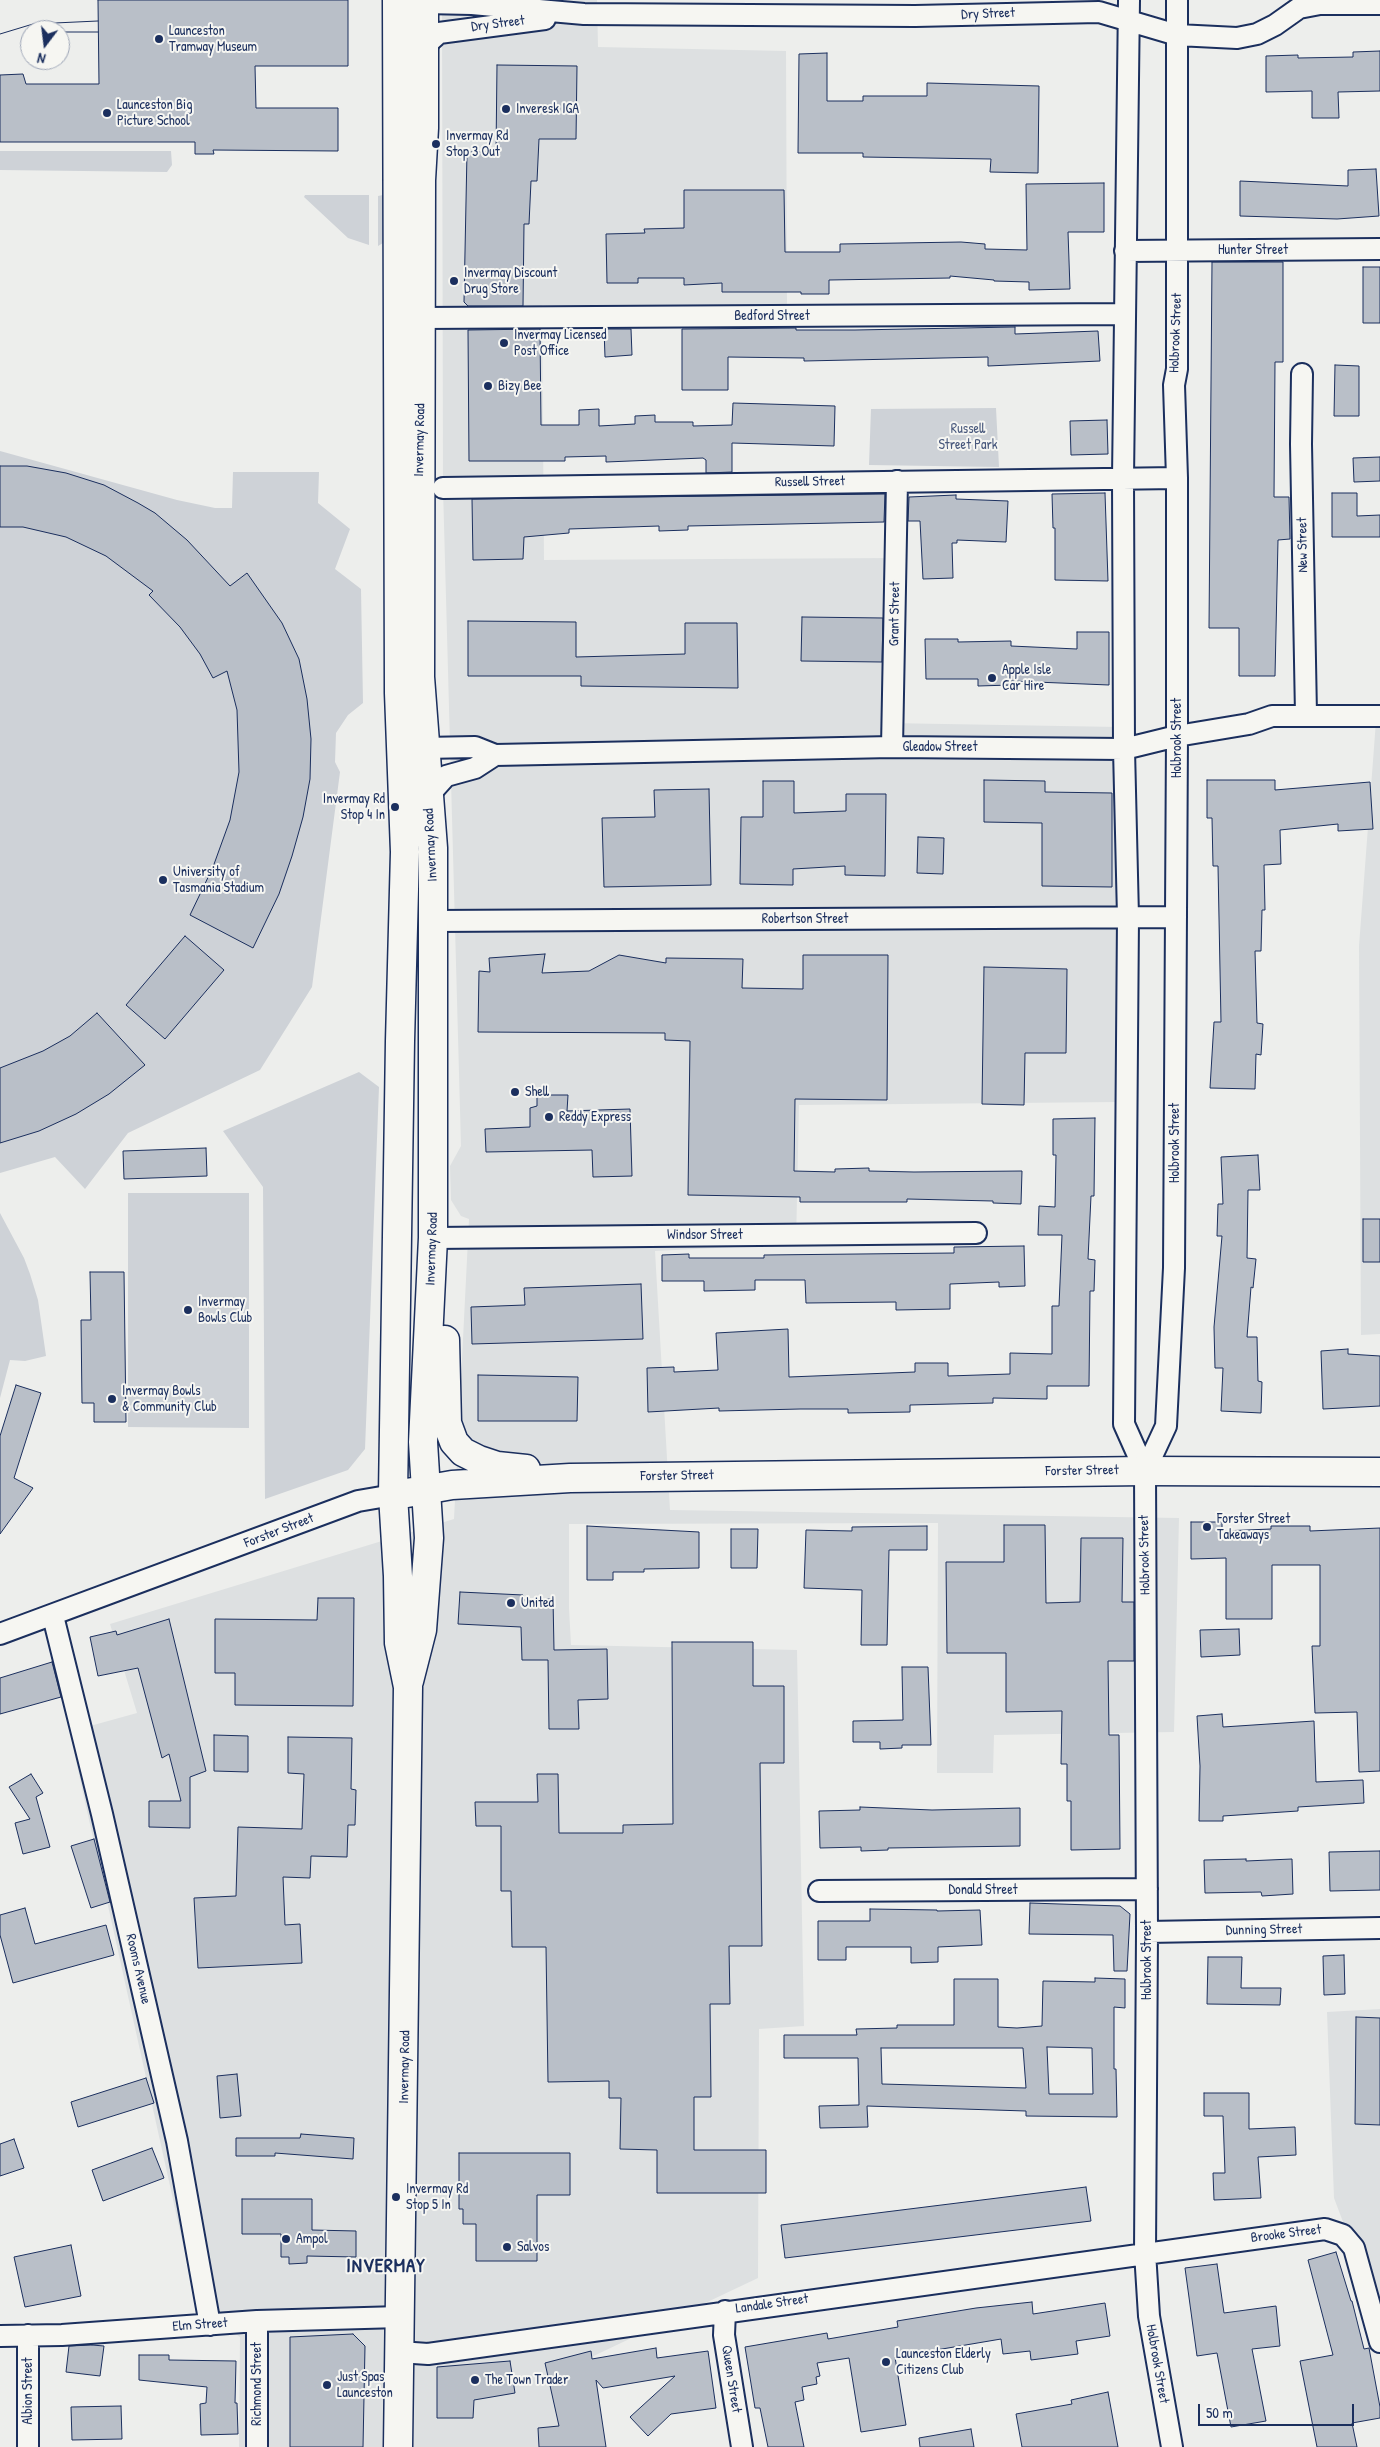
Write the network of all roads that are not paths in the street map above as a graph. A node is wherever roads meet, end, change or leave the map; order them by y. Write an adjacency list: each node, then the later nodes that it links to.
1 (1129, 0): 10 (street, Holbrook Street)
2 (1177, 0): 11 (street, Holbrook Street)
3 (424, 1): 6 (street, Dry Street); 8 (main road, Dry Street); 12 (main road, Invermay Road)
4 (1380, 4): 11 (street, Dry Street)
5 (1042, 6): 9 (street, Dry Street); 10 (street, Dry Street)
6 (584, 7): 7 (street, Dry Street); 12 (street, Dry Street)
7 (755, 7): 9 (street, Dry Street)
8 (397, 8): 17 (main road, Invermay Road)
9 (915, 8)
10 (1129, 20): 11 (street, Dry Street); 16 (street, Holbrook Street)
11 (1177, 35): 15 (street, Holbrook Street)
12 (423, 54): 13 (main road, Invermay Road)
13 (421, 180): 17 (main road); 19 (main road, Invermay Road)
14 (1380, 249): 15 (street, Hunter Street)
15 (1178, 250): 16 (street, Hunter Street); 23 (street, Holbrook Street)
16 (1126, 251): 18 (street, Holbrook Street)
17 (397, 266): 21 (main road, Invermay Road)
18 (1123, 314): 19 (street, Bedford Street); 22 (street, Holbrook Street)
19 (422, 318): 21 (main road); 31 (main road, Invermay Road)
20 (1302, 374): 26 (street, New Street)
21 (398, 425): 31 (main road, Invermay Road)
22 (1123, 478): 23 (street, Russell Street); 24 (street, Russell Street); 30 (street, Holbrook Street)
23 (1176, 478): 28 (street, Holbrook Street)
24 (897, 481): 25 (street, Russell Street); 29 (street, Grant Street)
25 (442, 488)
26 (1306, 715): 27 (street, Gleadow Street); 28 (street, Gleadow Street)
27 (1380, 716)
28 (1177, 736): 30 (street, Gleadow Street); 34 (street, Holbrook Street)
29 (892, 747): 30 (street, Gleadow Street); 32 (street, Gleadow Street)
30 (1124, 748): 35 (street, Holbrook Street)
31 (413, 749): 32 (street, Gleadow Street); 33 (main road, Invermay Road); 43 (main road, Invermay Road)
32 (495, 755): 33 (street)
33 (428, 796): 36 (main road, Invermay Road)
34 (1176, 916): 35 (street, Robertson Street); 39 (street, Holbrook Street)
35 (1128, 917): 36 (street, Robertson Street); 39 (street, Holbrook Street)
36 (433, 921): 38 (main road, Invermay Road)
37 (976, 1234): 38 (street, Windsor Street)
38 (433, 1250): 41 (main road); 42 (main road, Invermay Road)
39 (1145, 1470): 40 (main road, Forster Street); 41 (main road, Forster Street); 47 (street, Holbrook Street)
40 (1380, 1472)
41 (607, 1477): 42 (main road, Forster Street)
42 (426, 1489): 43 (main road, Forster Street); 46 (main road, Invermay Road)
43 (393, 1495): 44 (street, Forster Street); 46 (main road, Invermay Road)
44 (53, 1616): 45 (street, Forster Street); 55 (street, Rooms Avenue)
45 (0, 1634)
46 (408, 1687): 53 (main road, Invermay Road)
47 (1147, 1889): 48 (street, Donald Street); 50 (street, Holbrook Street)
48 (819, 1891)
49 (1380, 1928): 50 (street, Dunning Street)
50 (1147, 1932): 51 (street, Holbrook Street)
51 (1145, 2252): 52 (street, Landale Street); 58 (street, Brooke Street); 64 (street, Holbrook Street)
52 (725, 2311): 59 (street, Landale Street); 63 (street, Queen Street)
53 (400, 2318): 54 (street, Elm Street); 59 (main road, Invermay Road)
54 (257, 2321): 55 (street, Elm Street); 61 (street, Richmond Street)
55 (210, 2324): 56 (street, Elm Street)
56 (28, 2335): 57 (street, Elm Street); 60 (street, Albion Street)
57 (0, 2336)
58 (1380, 2342)
59 (399, 2352): 62 (main road, Invermay Road)
60 (28, 2447)
61 (256, 2447)
62 (398, 2447)
63 (742, 2447)
64 (1172, 2447)

